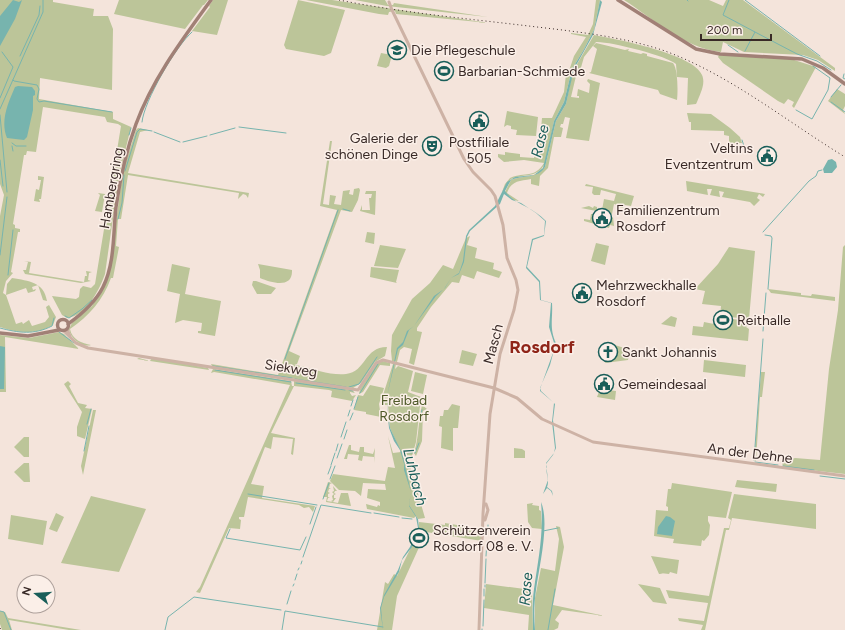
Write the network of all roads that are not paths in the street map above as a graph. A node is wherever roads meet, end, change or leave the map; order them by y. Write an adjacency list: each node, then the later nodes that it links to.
1 (211, 0): 5 (main road, Hambergring)
2 (618, 0): 4 (main road)
3 (388, 1): 9 (street, Masch, bridge)
4 (845, 84)
5 (67, 323): 6 (main road); 7 (main road, Siekweg)
6 (58, 328): 7 (main road); 8 (main road)
7 (65, 330): 9 (street, Siekweg)
8 (0, 333)
9 (494, 388): 10 (street, Siekweg); 12 (street, Masch)
10 (553, 424): 11 (street, An der Dehne)
11 (845, 476)
12 (479, 630)

